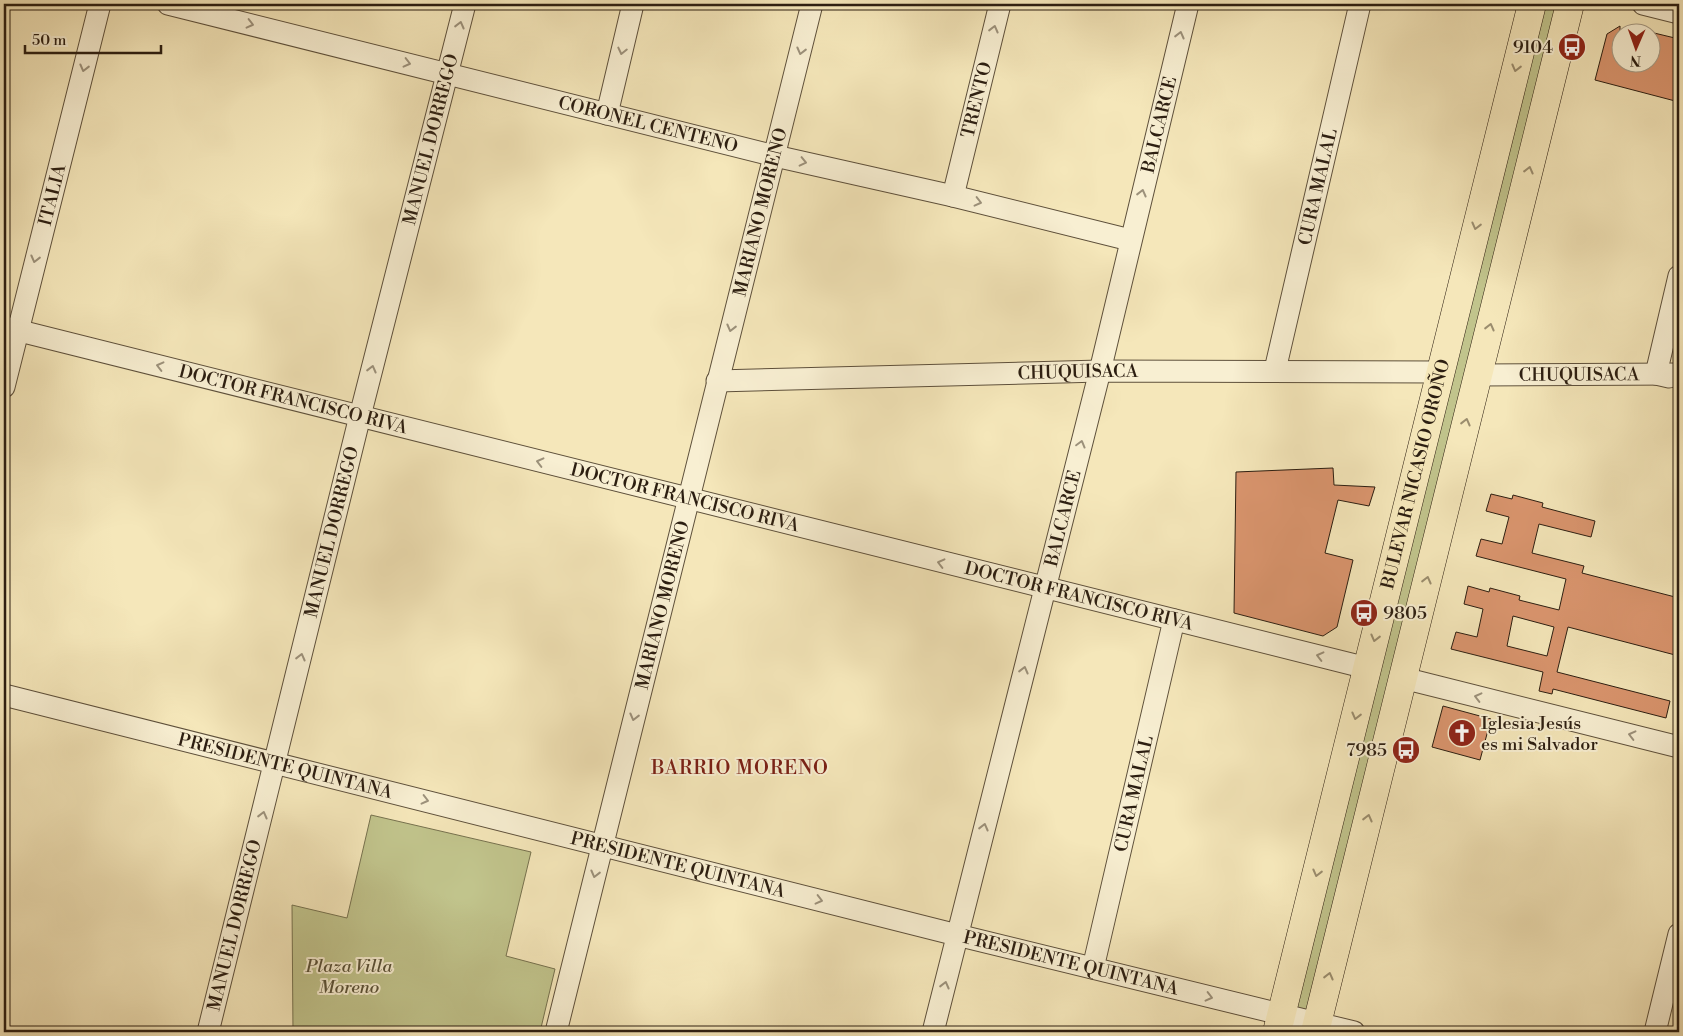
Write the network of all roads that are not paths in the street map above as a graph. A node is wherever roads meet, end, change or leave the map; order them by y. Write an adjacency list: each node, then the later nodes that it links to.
1 (100, 4): 19 (street, ITALIA, one-way to 19)
2 (168, 4): 13 (street, CORONEL CENTENO, one-way to 13)
3 (465, 4): 13 (street, MANUEL DORREGO, one-way to 3)
4 (633, 4): 14 (street, one-way to 14)
5 (812, 4): 15 (street, MARIANO MORENO, one-way to 15)
6 (1000, 4): 16 (street, TRENTO, one-way to 6)
7 (1188, 4): 17 (street, BALCARCE, one-way to 7)
8 (1360, 4): 20 (street, CURA MALAL)
9 (1532, 4): 22 (main road, BULEVAR NICASIO OROÑO, one-way to 22)
10 (1570, 4): 25 (main road, one-way to 10)
11 (1643, 4): 12 (street)
12 (1679, 13)
13 (447, 73): 14 (street, CORONEL CENTENO); 29 (street, MANUEL DORREGO, one-way to 13)
14 (607, 114): 15 (street, CORONEL CENTENO)
15 (775, 156): 16 (street, CORONEL CENTENO, one-way to 16); 27 (street, MARIANO MORENO, one-way to 27)
16 (953, 196): 17 (street, CORONEL CENTENO, one-way to 17)
17 (1130, 240): 21 (street, BALCARCE)
18 (1679, 276): 23 (street)
19 (11, 329): 28 (street, ITALIA); 29 (street, DOCTOR FRANCISCO RIVA, one-way to 19)
20 (1275, 370): 21 (street, CHUQUISACA); 22 (street, CHUQUISACA)
21 (1100, 371): 27 (street, CHUQUISACA); 31 (street, BALCARCE, one-way to 21)
22 (1440, 372): 33 (main road, BULEVAR NICASIO OROÑO, one-way to 33)
23 (1656, 374): 24 (street, CHUQUISACA); 25 (street, CHUQUISACA); 26 (street)
24 (1679, 374)
25 (1478, 375): 34 (main road, one-way to 25)
26 (1679, 380)
27 (717, 381): 30 (street, MARIANO MORENO)
28 (4, 387)
29 (360, 416): 30 (street, DOCTOR FRANCISCO RIVA, one-way to 29); 37 (street, MANUEL DORREGO, one-way to 29)
30 (689, 500): 31 (street, DOCTOR FRANCISCO RIVA, one-way to 30); 38 (street, MARIANO MORENO, one-way to 38)
31 (1044, 588): 32 (street, DOCTOR FRANCISCO RIVA); 40 (street, BALCARCE, one-way to 31)
32 (1174, 620): 33 (street, DOCTOR FRANCISCO RIVA, one-way to 32); 41 (street, CURA MALAL)
33 (1367, 668): 42 (main road, BULEVAR NICASIO OROÑO, one-way to 42)
34 (1403, 678): 36 (street, one-way to 34); 43 (main road, one-way to 34)
35 (4, 695): 37 (street, PRESIDENTE QUINTANA)
36 (1679, 747)
37 (276, 762): 38 (street, PRESIDENTE QUINTANA, one-way to 38); 44 (street, MANUEL DORREGO, one-way to 37)
38 (602, 845): 40 (street, PRESIDENTE QUINTANA, one-way to 40); 45 (street, MARIANO MORENO, one-way to 45)
39 (1679, 934): 48 (street)
40 (958, 935): 41 (street, PRESIDENTE QUINTANA); 46 (street, BALCARCE, one-way to 40)
41 (1093, 968): 42 (street, PRESIDENTE QUINTANA, one-way to 42)
42 (1280, 1023): 43 (street, PRESIDENTE QUINTANA)
43 (1316, 1028): 47 (street, PRESIDENTE QUINTANA)
44 (208, 1032)
45 (556, 1032)
46 (934, 1032)
47 (1354, 1032)
48 (1655, 1032)

